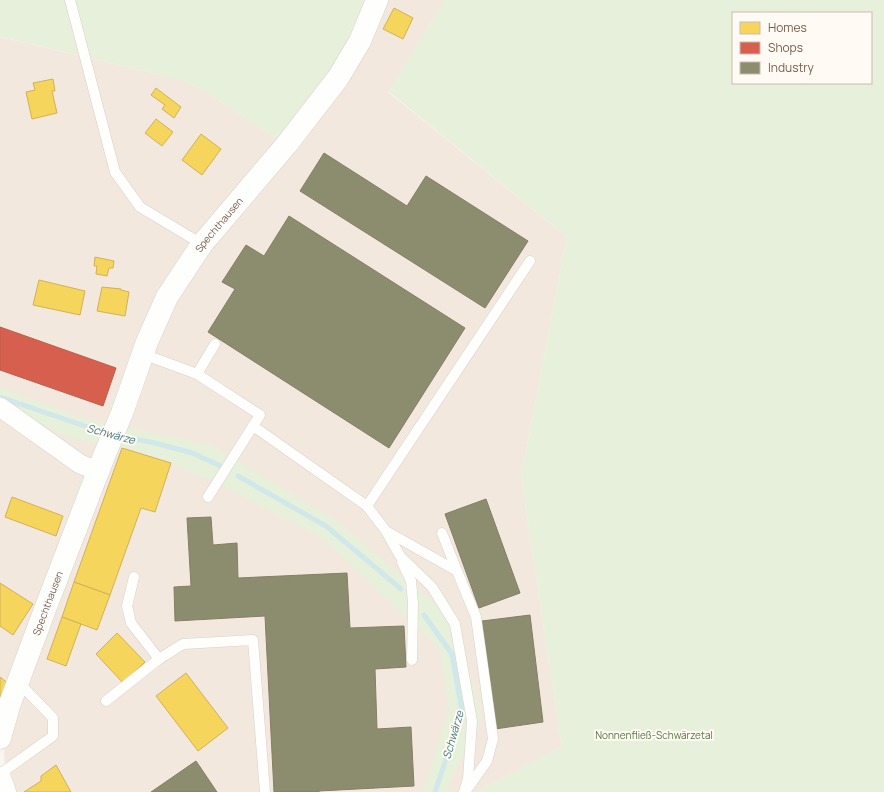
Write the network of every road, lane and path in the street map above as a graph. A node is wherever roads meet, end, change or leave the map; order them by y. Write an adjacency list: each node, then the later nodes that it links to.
1 (70, 0): 3 (lane)
2 (377, 0): 3 (main road, Spechthausen)
3 (202, 244): 6 (main road, Spechthausen)
4 (530, 261): 12 (lane)
5 (215, 344): 7 (lane)
6 (143, 354): 7 (lane); 10 (main road, Spechthausen)
7 (198, 374): 9 (lane)
8 (0, 407): 10 (street)
9 (253, 426): 11 (lane); 12 (lane)
10 (101, 463): 20 (main road, Spechthausen)
11 (208, 497)
12 (367, 506): 13 (lane)
13 (386, 531): 15 (lane); 16 (lane)
14 (442, 533): 16 (lane)
15 (400, 556): 19 (lane); 27 (lane)
16 (457, 571): 27 (lane)
17 (134, 577): 18 (lane)
18 (159, 659): 21 (lane); 26 (lane)
19 (412, 660)
20 (18, 682): 22 (main road, Spechthausen); 23 (lane)
21 (106, 701)
22 (0, 738)
23 (0, 774)
24 (0, 778): 25 (main road)
25 (5, 792)
26 (265, 792)
27 (464, 792)

